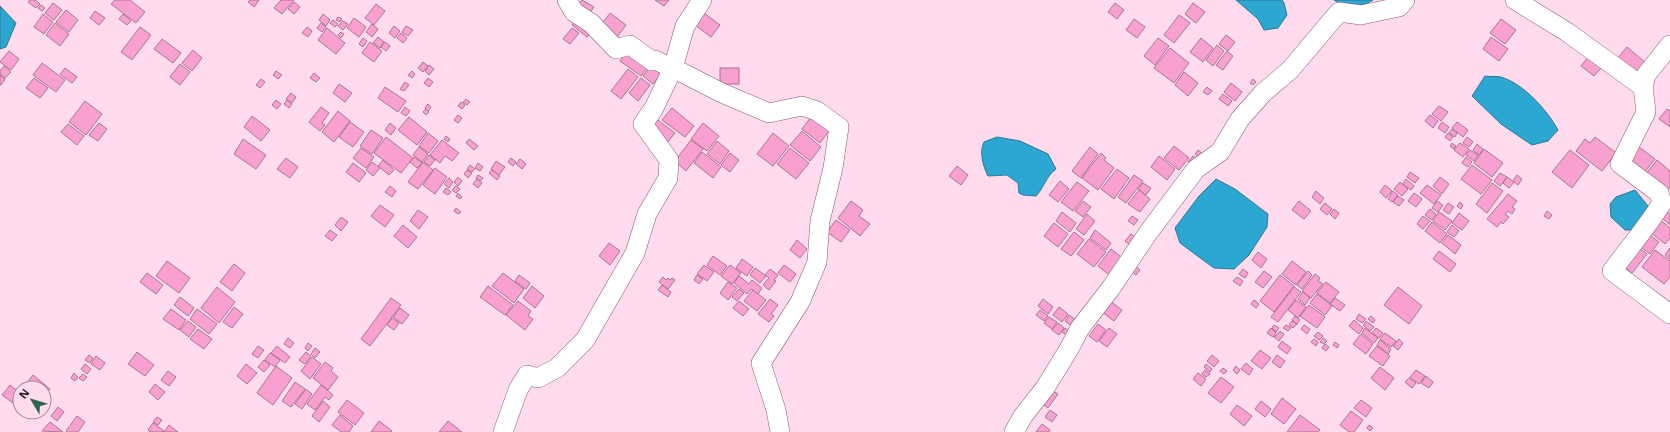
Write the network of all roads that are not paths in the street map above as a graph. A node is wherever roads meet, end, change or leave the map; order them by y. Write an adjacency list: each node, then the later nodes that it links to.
1 (567, 0): 6 (street)
2 (702, 0): 6 (street)
3 (1405, 0): 11 (street)
4 (1515, 0): 7 (street)
5 (1670, 45): 7 (street)
6 (672, 68): 9 (street); 10 (street)
7 (1642, 87): 8 (street)
8 (1670, 314)
9 (503, 432)
10 (780, 432)
11 (1014, 432)

